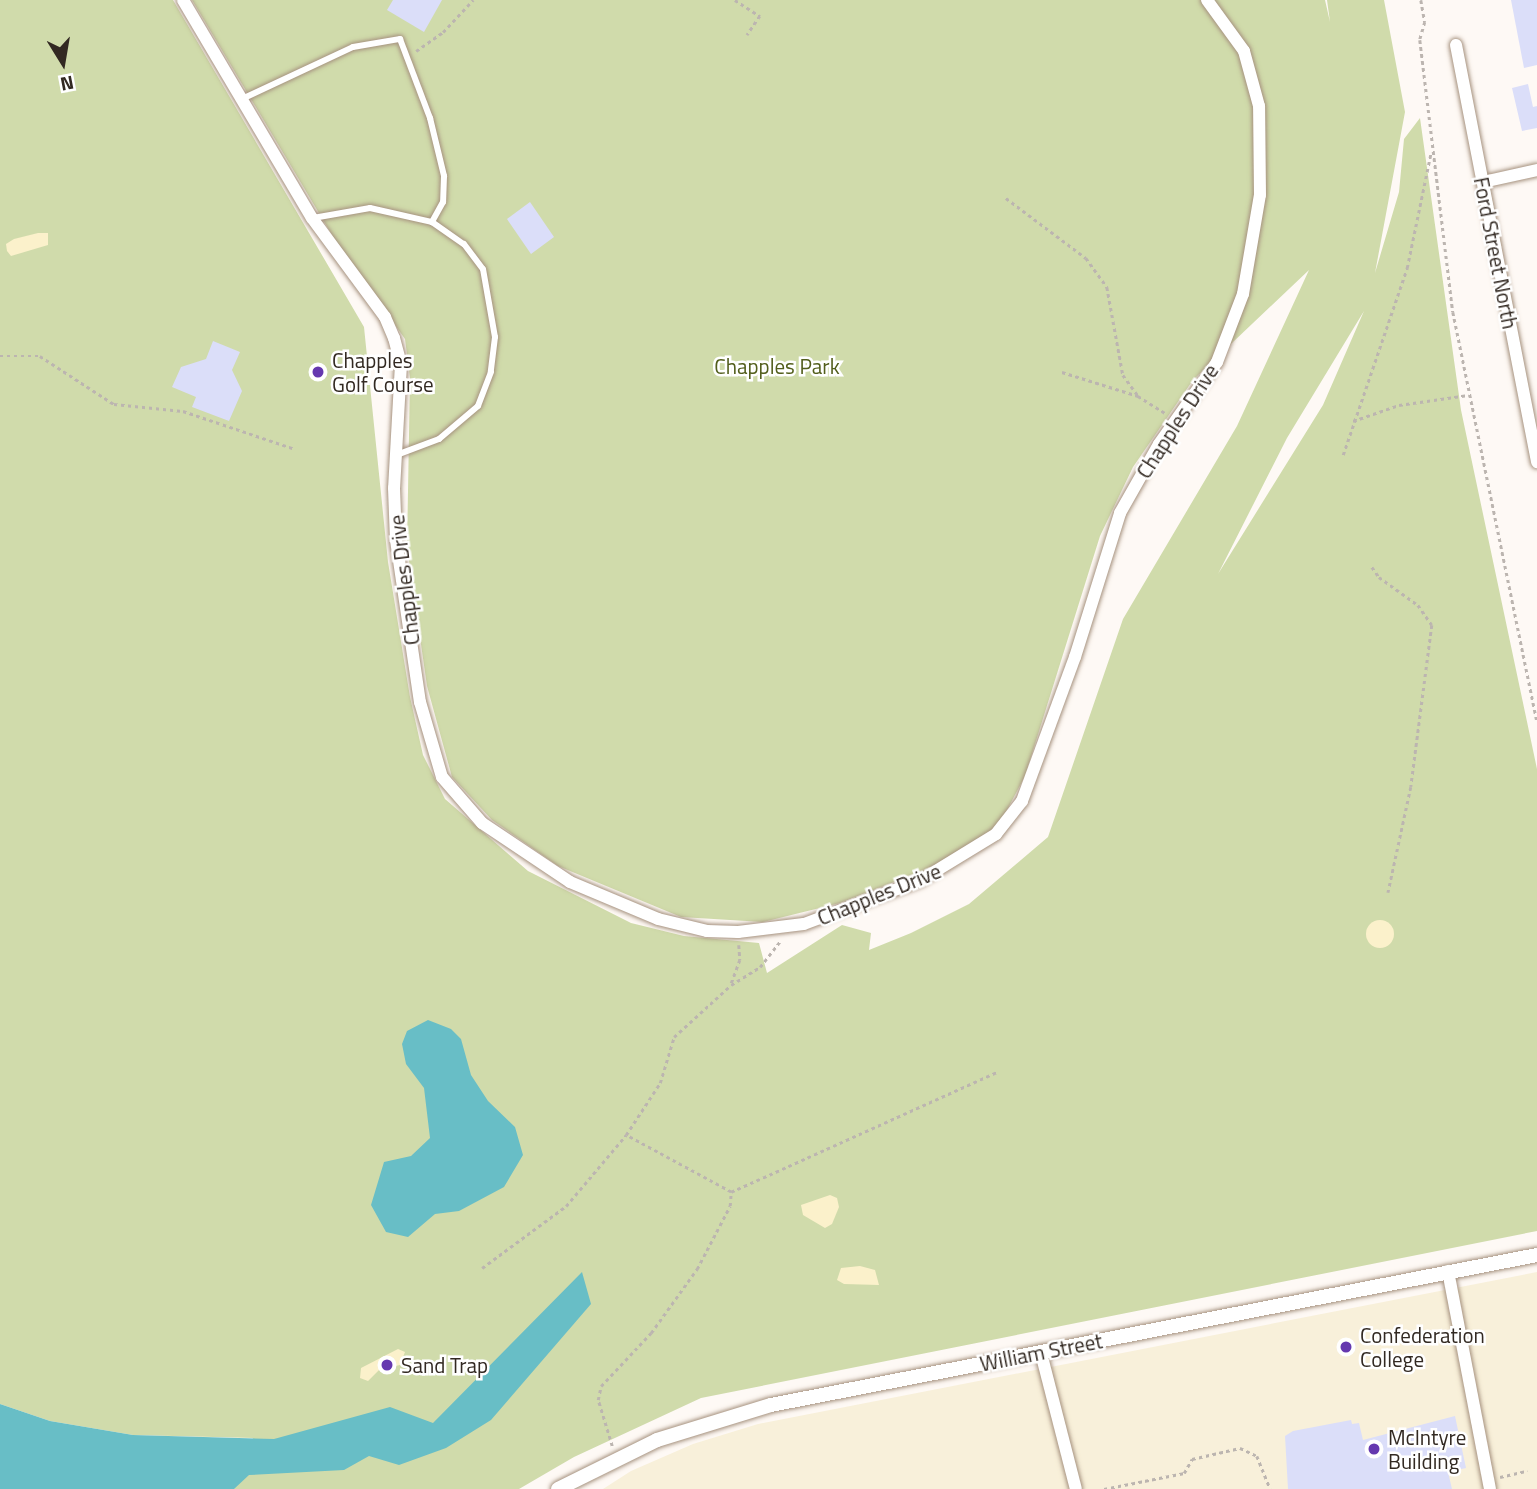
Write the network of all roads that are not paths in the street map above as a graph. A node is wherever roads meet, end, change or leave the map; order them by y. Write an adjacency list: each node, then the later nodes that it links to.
1 (183, 0): 4 (street, Chapples Drive)
2 (1207, 0): 10 (street, Chapples Drive)
3 (1456, 45): 6 (street, Ford Street North)
4 (244, 98): 7 (street, Chapples Drive); 8 (lane)
5 (1537, 170): 6 (street)
6 (1483, 182): 9 (street, Ford Street North)
7 (312, 219): 8 (lane); 10 (street, Chapples Drive)
8 (432, 222): 10 (lane)
9 (1531, 395): 11 (street, Ford Street North)
10 (399, 454)
11 (1537, 462)
12 (1537, 1255): 13 (street, William Street)
13 (1448, 1271): 14 (street, William Street); 17 (street)
14 (1041, 1353): 15 (street, William Street); 16 (street)
15 (558, 1489)
16 (1076, 1489)
17 (1490, 1489)

